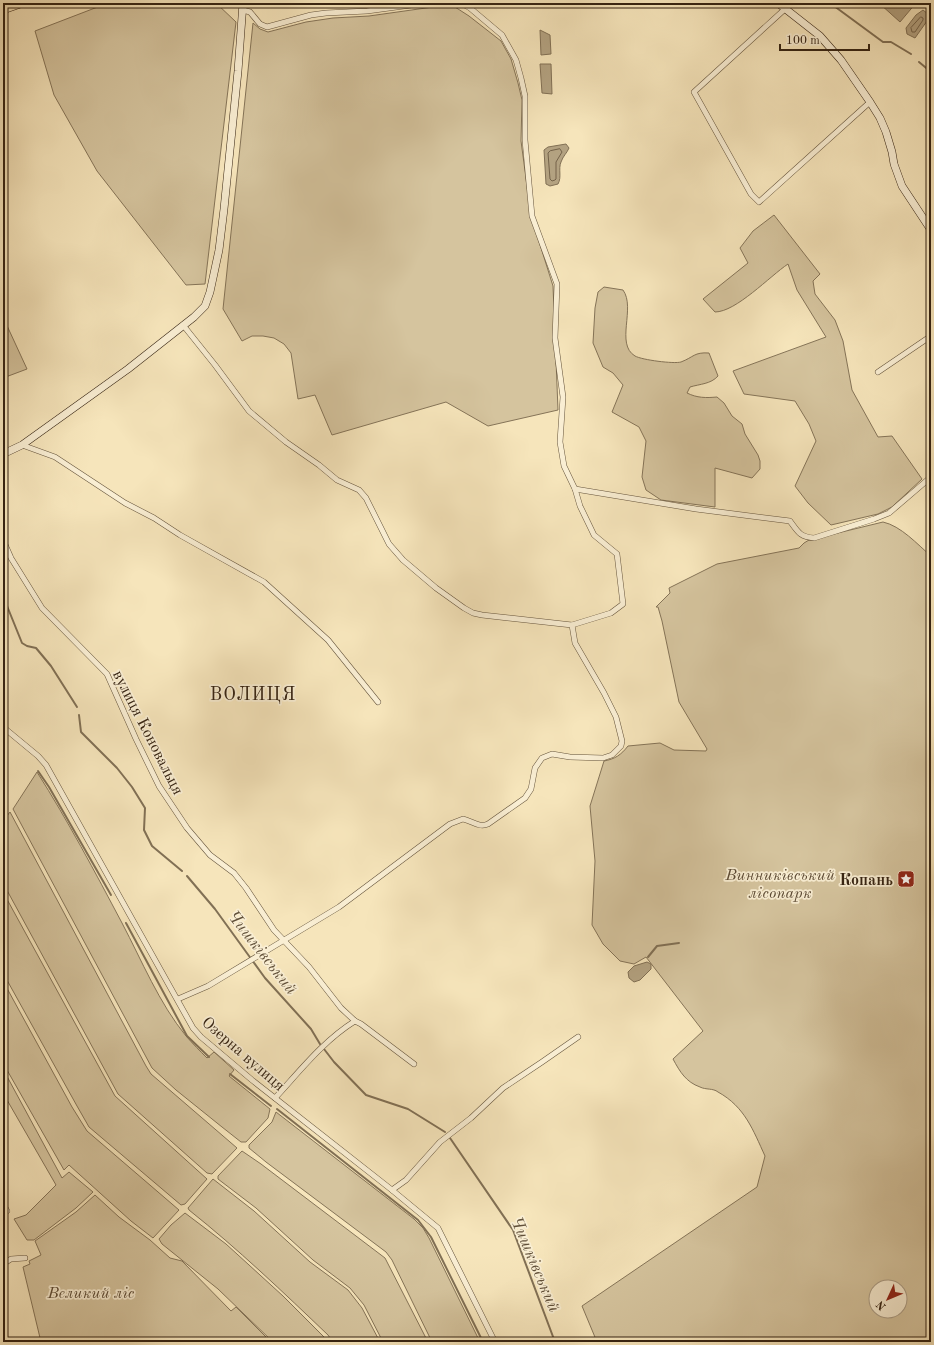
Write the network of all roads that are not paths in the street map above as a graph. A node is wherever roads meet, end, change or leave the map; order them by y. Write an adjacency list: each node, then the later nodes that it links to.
1 (20, 3): 6 (highway)
2 (426, 3): 5 (street)
3 (461, 3): 16 (street)
4 (778, 3): 7 (street)
5 (243, 7): 10 (street)
6 (3, 9)
7 (785, 9): 8 (street); 8 (street)
8 (870, 102): 9 (street)
9 (931, 230)
10 (183, 324): 13 (street); 18 (street)
11 (931, 336): 12 (street)
12 (878, 372)
13 (22, 445): 14 (street); 19 (street)
14 (3, 454)
15 (931, 477): 16 (street)
16 (575, 489): 18 (street)
17 (3, 540): 21 (street, вулиця Коновальця)
18 (572, 625): 21 (street)
19 (378, 702)
20 (3, 728): 22 (street, Озерна вулиця)
21 (284, 941): 22 (street); 23 (street, вулиця Коновальця)
22 (178, 999): 26 (street, Озерна вулиця)
23 (355, 1021): 25 (street, вулиця Коновальця); 26 (street)
24 (578, 1037): 27 (street)
25 (414, 1064)
26 (275, 1098): 27 (street, Озерна вулиця)
27 (392, 1190): 32 (street, Озерна вулиця)
28 (3, 1204): 29 (street)
29 (7, 1211)
30 (25, 1258): 31 (street)
31 (3, 1264)
32 (495, 1342)

